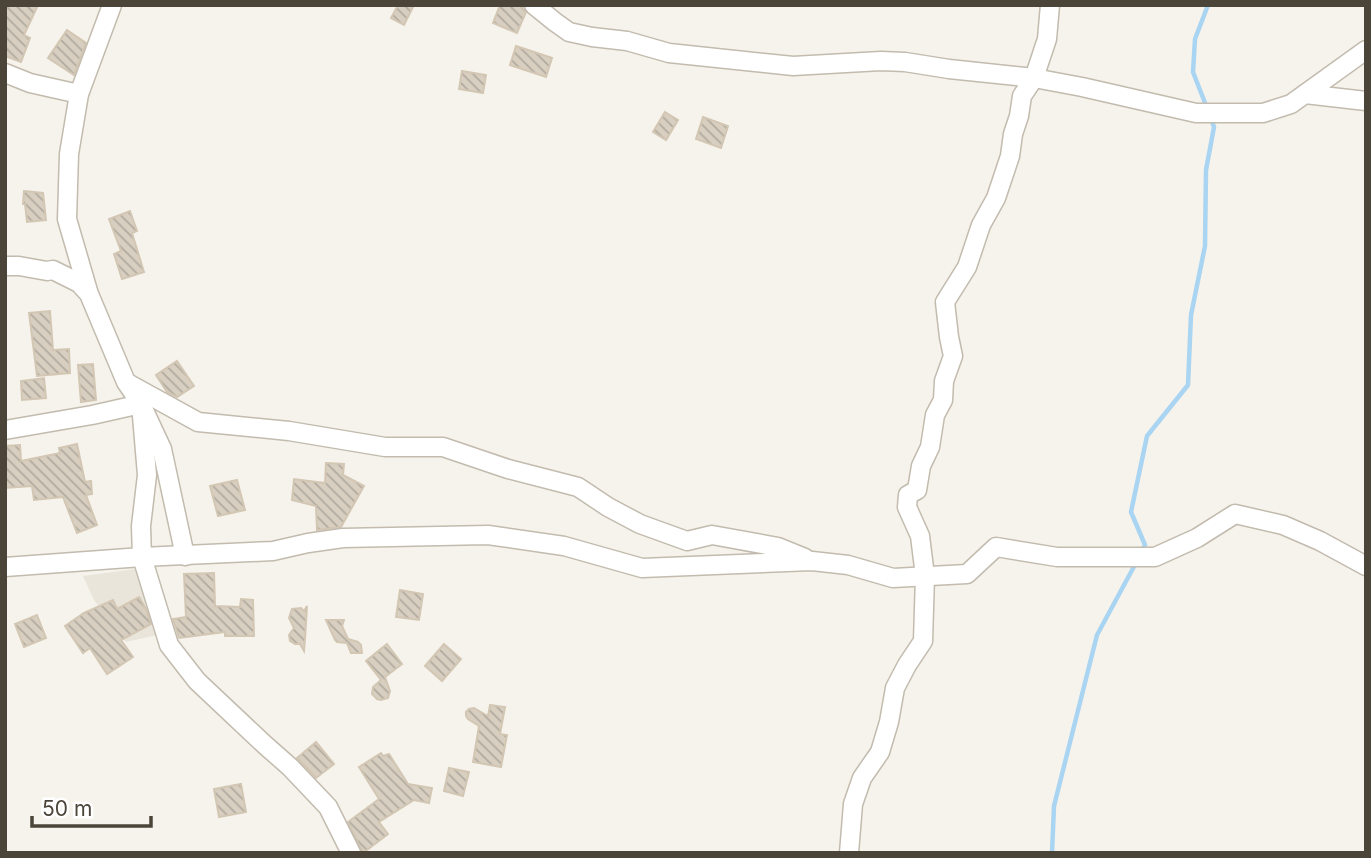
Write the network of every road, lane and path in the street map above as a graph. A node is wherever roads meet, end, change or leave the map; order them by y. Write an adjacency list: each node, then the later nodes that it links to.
1 (112, 5): 7 (street)
2 (534, 5): 6 (street)
3 (1050, 5): 6 (street)
4 (1366, 50): 8 (street)
5 (5, 73): 7 (street)
6 (1034, 78): 8 (street); 20 (street)
7 (79, 94): 11 (street)
8 (1305, 94): 9 (street)
9 (1366, 101)
10 (5, 266): 11 (street)
11 (89, 294): 12 (street)
12 (126, 382): 13 (street); 17 (street)
13 (141, 404): 14 (street); 15 (street); 16 (street)
14 (5, 430)
15 (184, 555): 16 (street); 17 (street)
16 (142, 557): 19 (street); 21 (street)
17 (812, 561): 20 (street)
18 (1366, 566): 20 (street)
19 (5, 567)
20 (925, 576): 22 (street)
21 (352, 853)
22 (849, 853)

